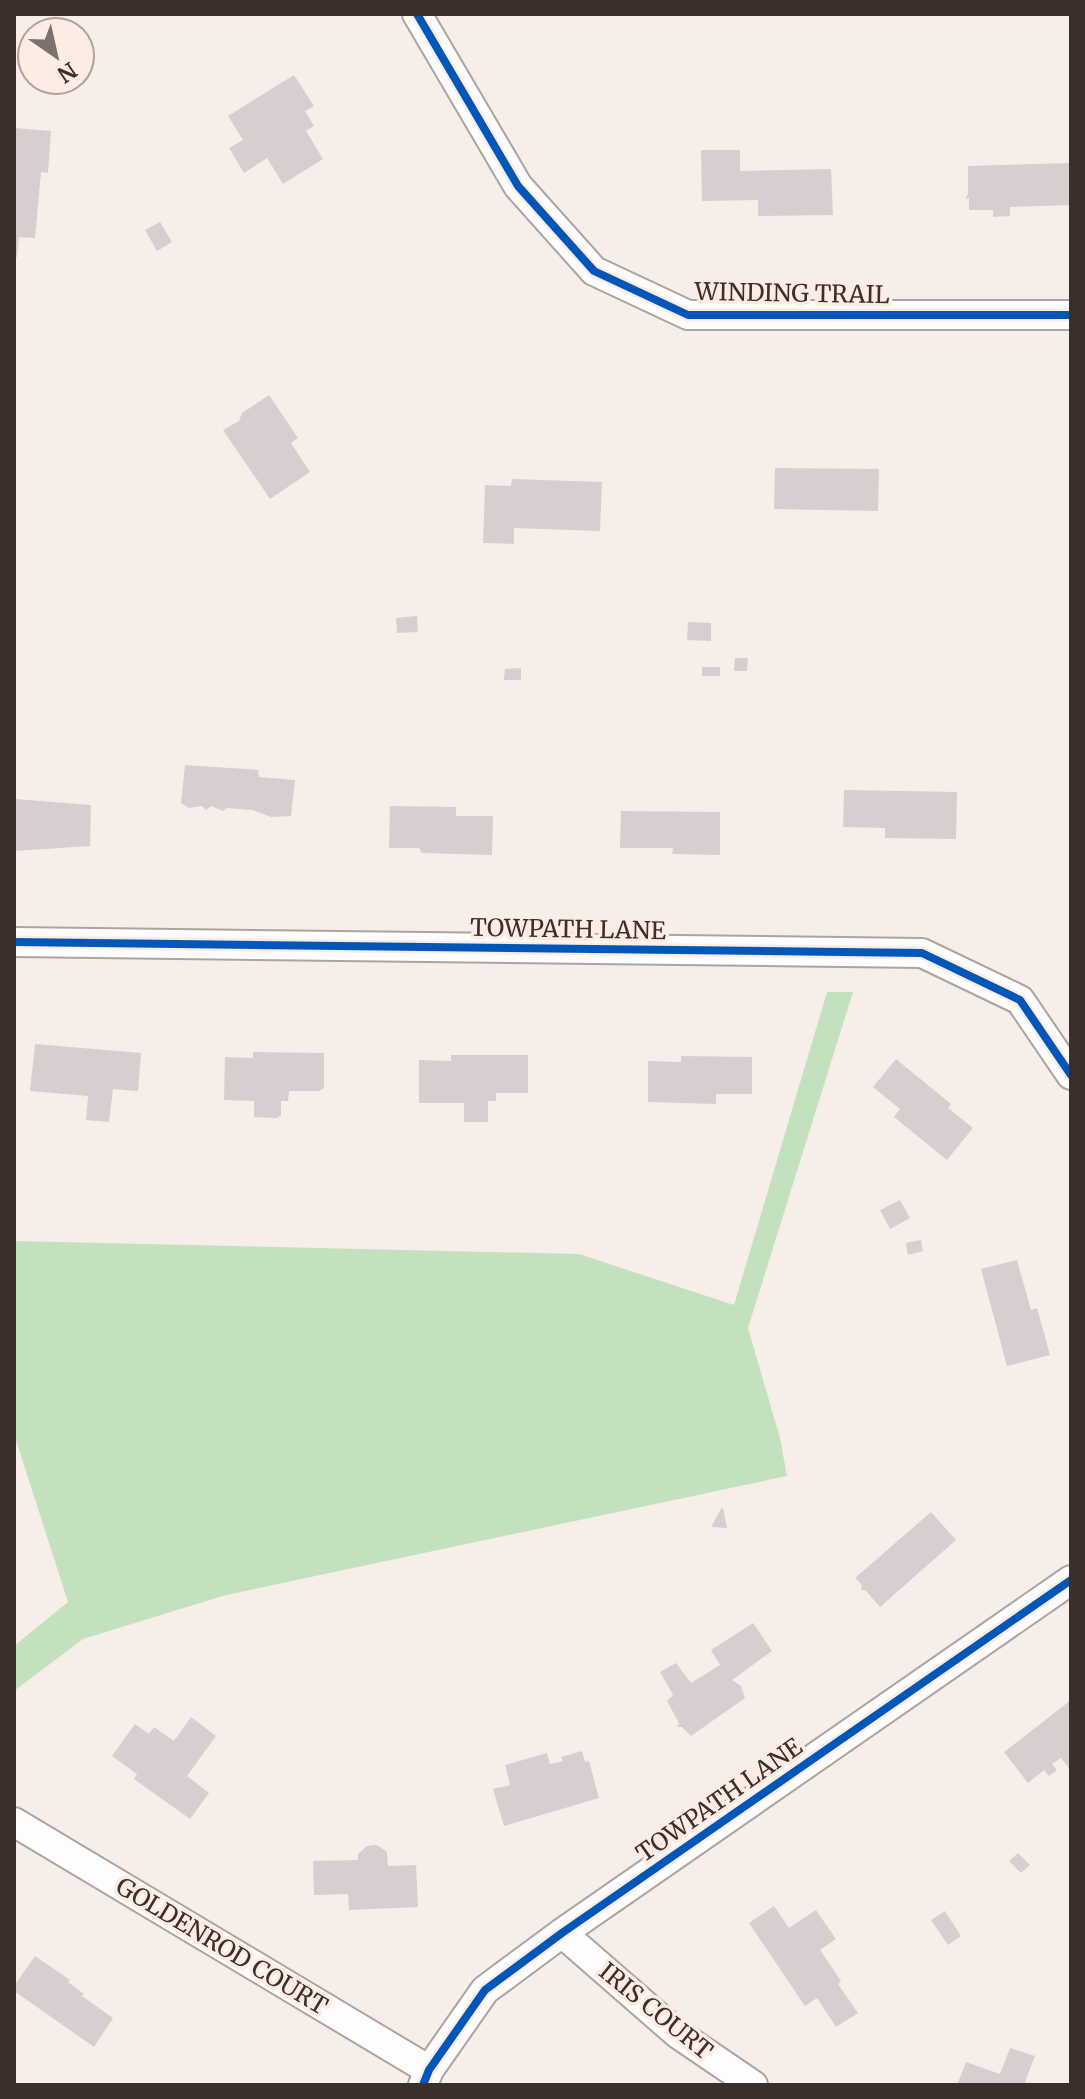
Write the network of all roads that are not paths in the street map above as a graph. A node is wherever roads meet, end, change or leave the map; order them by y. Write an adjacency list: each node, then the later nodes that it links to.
1 (417, 14): 2 (street, WINDING TRAIL)
2 (1071, 315)
3 (14, 942): 4 (street, TOWPATH LANE)
4 (1071, 1075)
5 (1071, 1580): 7 (street, TOWPATH LANE)
6 (14, 1822): 8 (street, GOLDENROD COURT)
7 (562, 1933): 8 (street, TOWPATH LANE); 9 (street, IRIS COURT)
8 (426, 2078)
9 (753, 2085)

